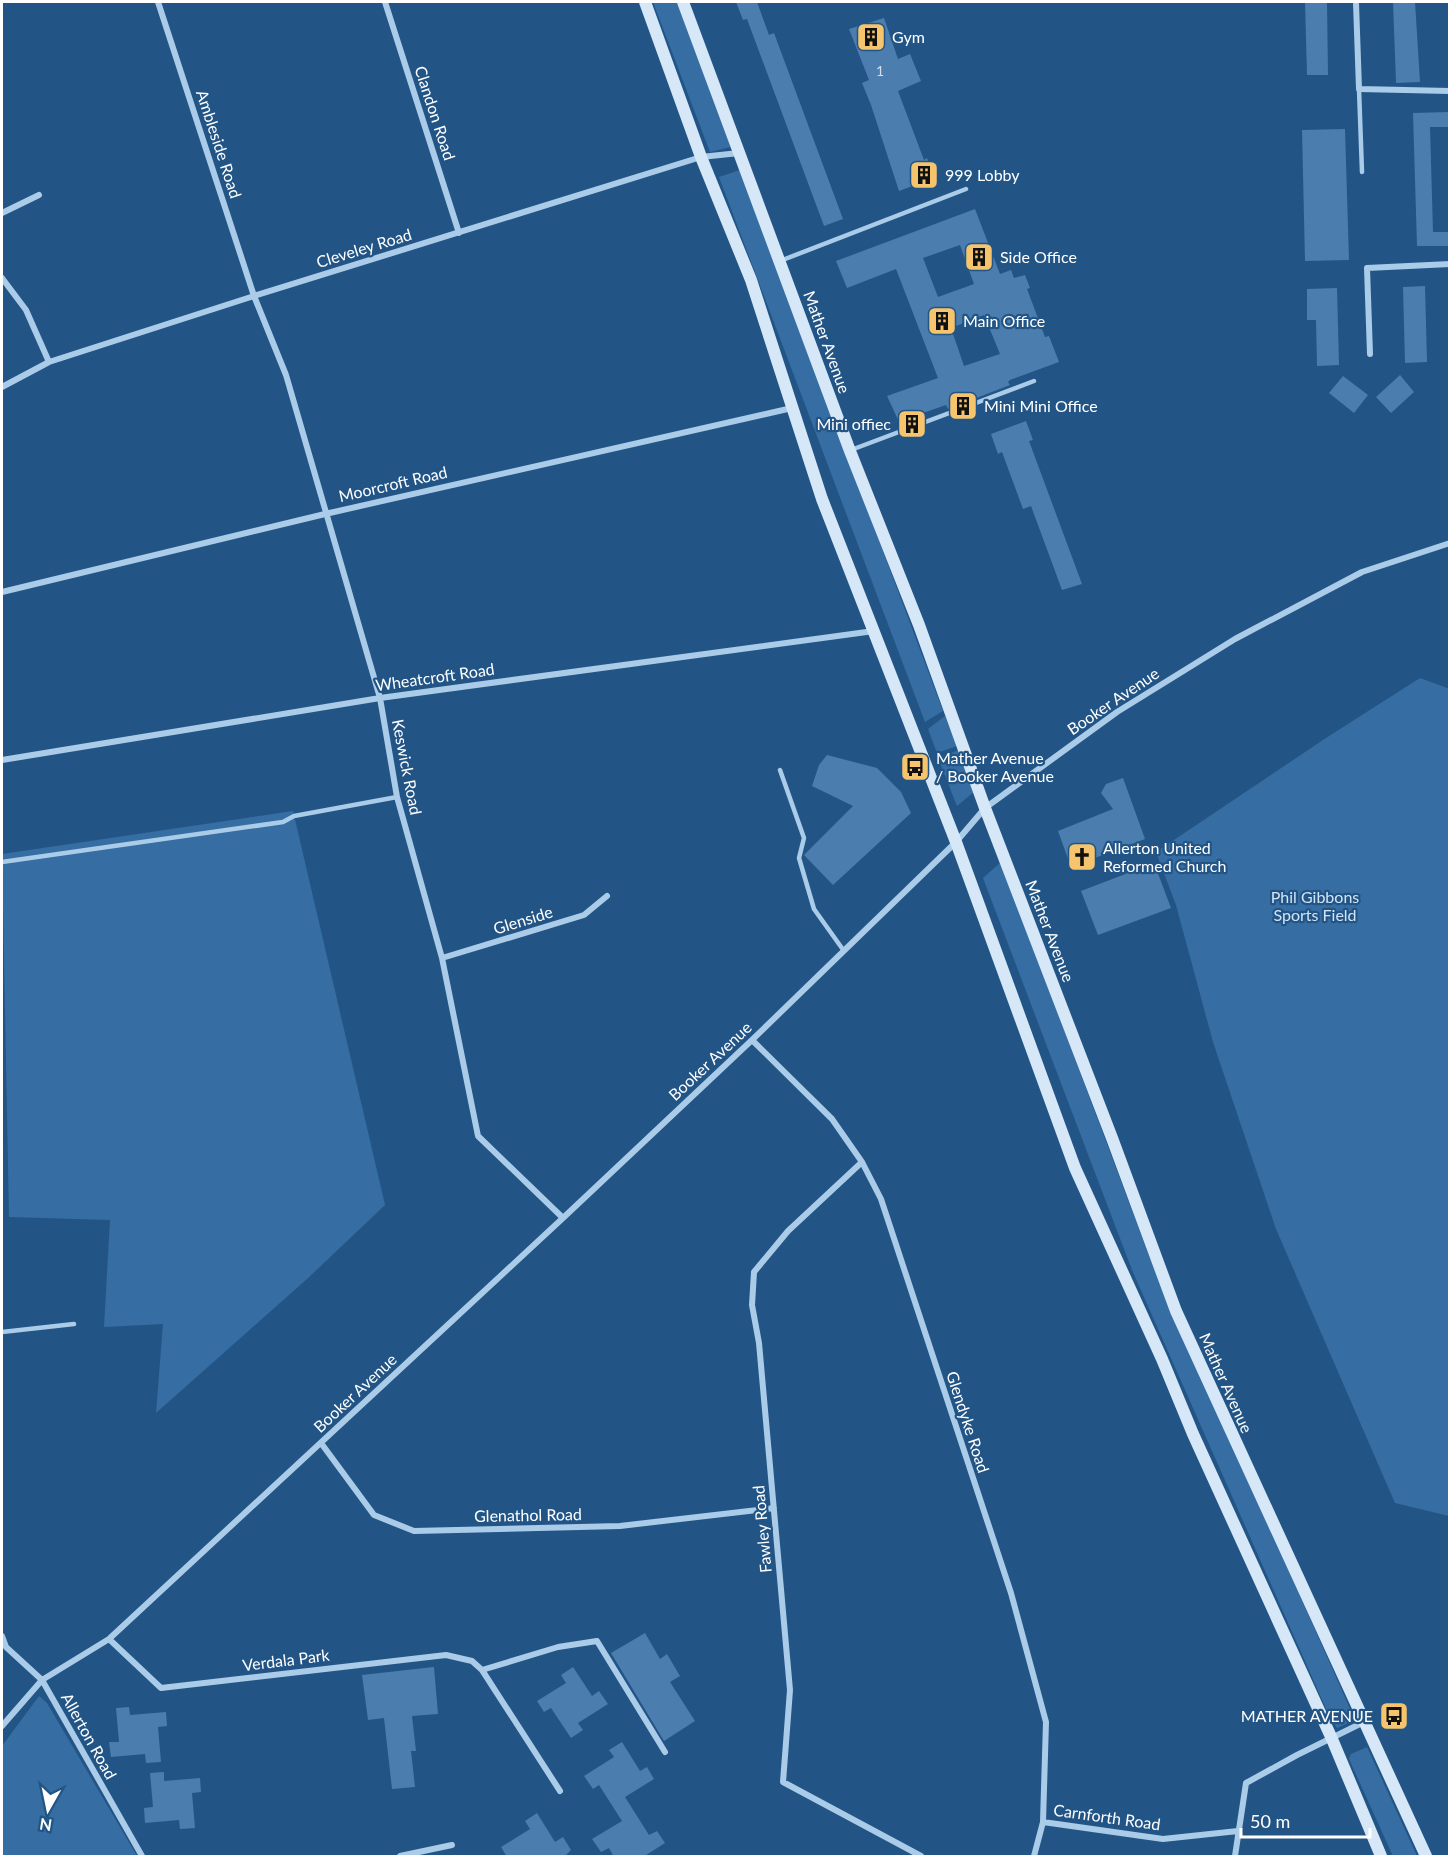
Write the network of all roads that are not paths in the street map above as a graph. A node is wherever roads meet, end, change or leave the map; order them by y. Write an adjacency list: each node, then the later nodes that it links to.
1 (158, 2): 18 (street, Ambleside Road)
2 (385, 2): 14 (street, Clandon Road)
3 (645, 2): 9 (main road)
4 (682, 2): 8 (main road, Mather Avenue)
5 (1356, 3): 6 (street)
6 (1359, 89): 7 (street); 10 (lane)
7 (1449, 91)
8 (740, 153): 9 (street, Cleveley Road); 15 (main road, Mather Avenue)
9 (701, 157): 14 (street, Cleveley Road); 23 (main road)
10 (1362, 172)
11 (966, 189): 15 (lane)
12 (39, 195): 13 (street)
13 (2, 213)
14 (459, 233): 18 (street, Cleveley Road)
15 (780, 261): 24 (main road, Mather Avenue)
16 (1449, 264): 19 (street)
17 (2, 278): 20 (street)
18 (254, 296): 20 (street, Cleveley Road); 25 (street, Keswick Road)
19 (1370, 354)
20 (49, 362): 22 (street, Cleveley Road)
21 (1034, 381): 24 (lane)
22 (2, 387)
23 (792, 408): 25 (street, Moorcroft Road); 28 (main road)
24 (850, 451): 33 (main road, Mather Avenue)
25 (325, 514): 27 (street, Moorcroft Road); 29 (street, Keswick Road)
26 (1449, 543): 33 (street, Booker Avenue)
27 (2, 592)
28 (874, 631): 29 (street, Wheatcroft Road); 34 (main road)
29 (380, 698): 30 (street, Wheatcroft Road); 32 (street, Keswick Road)
30 (2, 760)
31 (780, 770): 37 (lane)
32 (397, 797): 35 (lane); 38 (street, Keswick Road)
33 (985, 808): 34 (street, Booker Avenue); 50 (main road, Mather Avenue)
34 (956, 842): 37 (street, Booker Avenue); 52 (main road)
35 (2, 862)
36 (607, 896): 38 (street, Glenside)
37 (844, 951): 39 (street, Booker Avenue)
38 (442, 958): 41 (street, Keswick Road)
39 (752, 1040): 40 (street, Glendyke Road); 41 (street, Booker Avenue)
40 (862, 1162): 45 (street, Fawley Road); 55 (street, Glendyke Road)
41 (563, 1218): 44 (street, Booker Avenue)
42 (74, 1324): 43 (lane)
43 (2, 1332)
44 (321, 1443): 45 (street, Glenathol Road); 47 (street, Booker Avenue)
45 (774, 1508): 60 (street, Fawley Road)
46 (2, 1636): 49 (street, Allerton Road)
47 (109, 1639): 48 (street, Verdala Park); 49 (street, Booker Avenue)
48 (482, 1670): 53 (street); 54 (street)
49 (42, 1680): 51 (street, Booker Avenue); 58 (street, Allerton Road)
50 (1364, 1722): 52 (street); 64 (main road, Mather Avenue)
51 (2, 1726)
52 (1332, 1739): 56 (street); 63 (main road)
53 (665, 1752)
54 (560, 1791)
55 (1043, 1822): 56 (street, Carnforth Road); 61 (street, Glendyke Road)
56 (1238, 1831): 62 (street)
57 (452, 1845): 59 (street)
58 (142, 1857)
59 (400, 1857)
60 (921, 1857)
61 (1034, 1857)
62 (1235, 1857)
63 (1381, 1857)
64 (1426, 1857)

